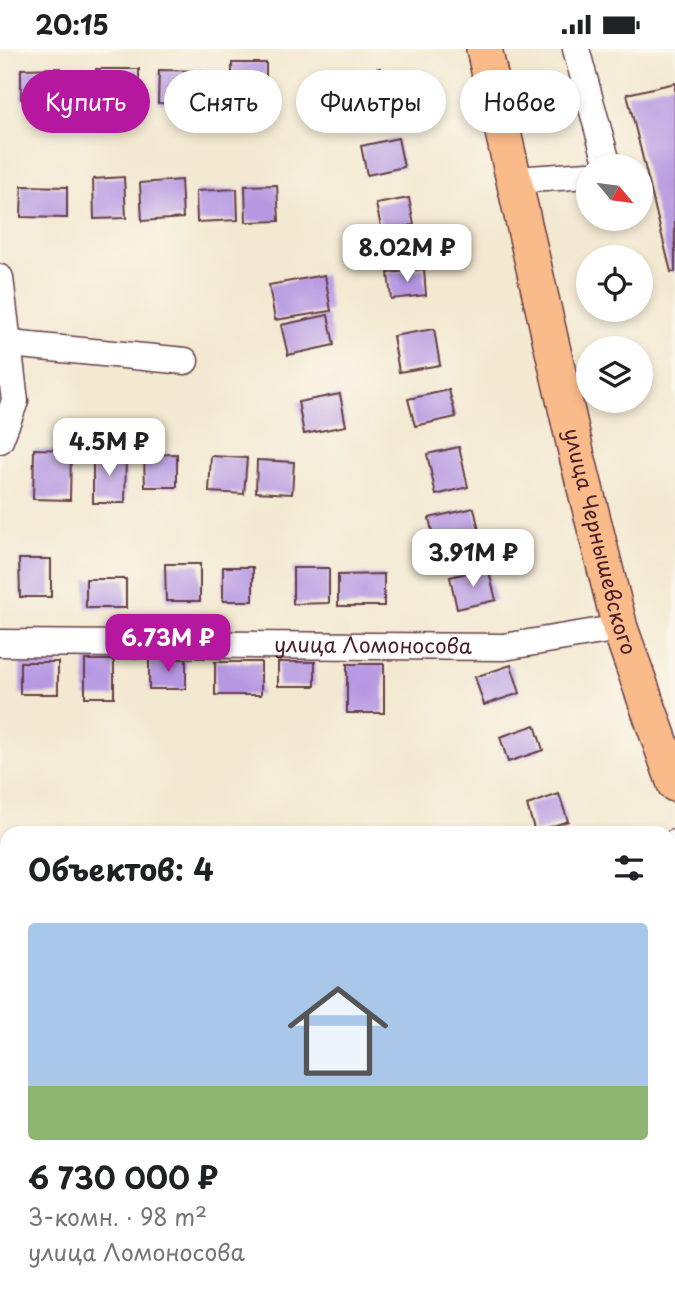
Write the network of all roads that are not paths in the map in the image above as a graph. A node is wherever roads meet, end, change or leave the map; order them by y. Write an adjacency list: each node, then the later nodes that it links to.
1 (484, 49): 5 (main road, улица Чернышевского)
2 (576, 49): 3 (street)
3 (605, 154)
4 (576, 177): 5 (street)
5 (515, 180): 10 (main road, улица Чернышевского)
6 (0, 278): 7 (street)
7 (3, 343): 8 (street); 9 (street)
8 (185, 361)
9 (0, 440)
10 (620, 628): 11 (street, улица Ломоносова); 12 (main road, улица Чернышевского)
11 (0, 643)
12 (675, 784)

